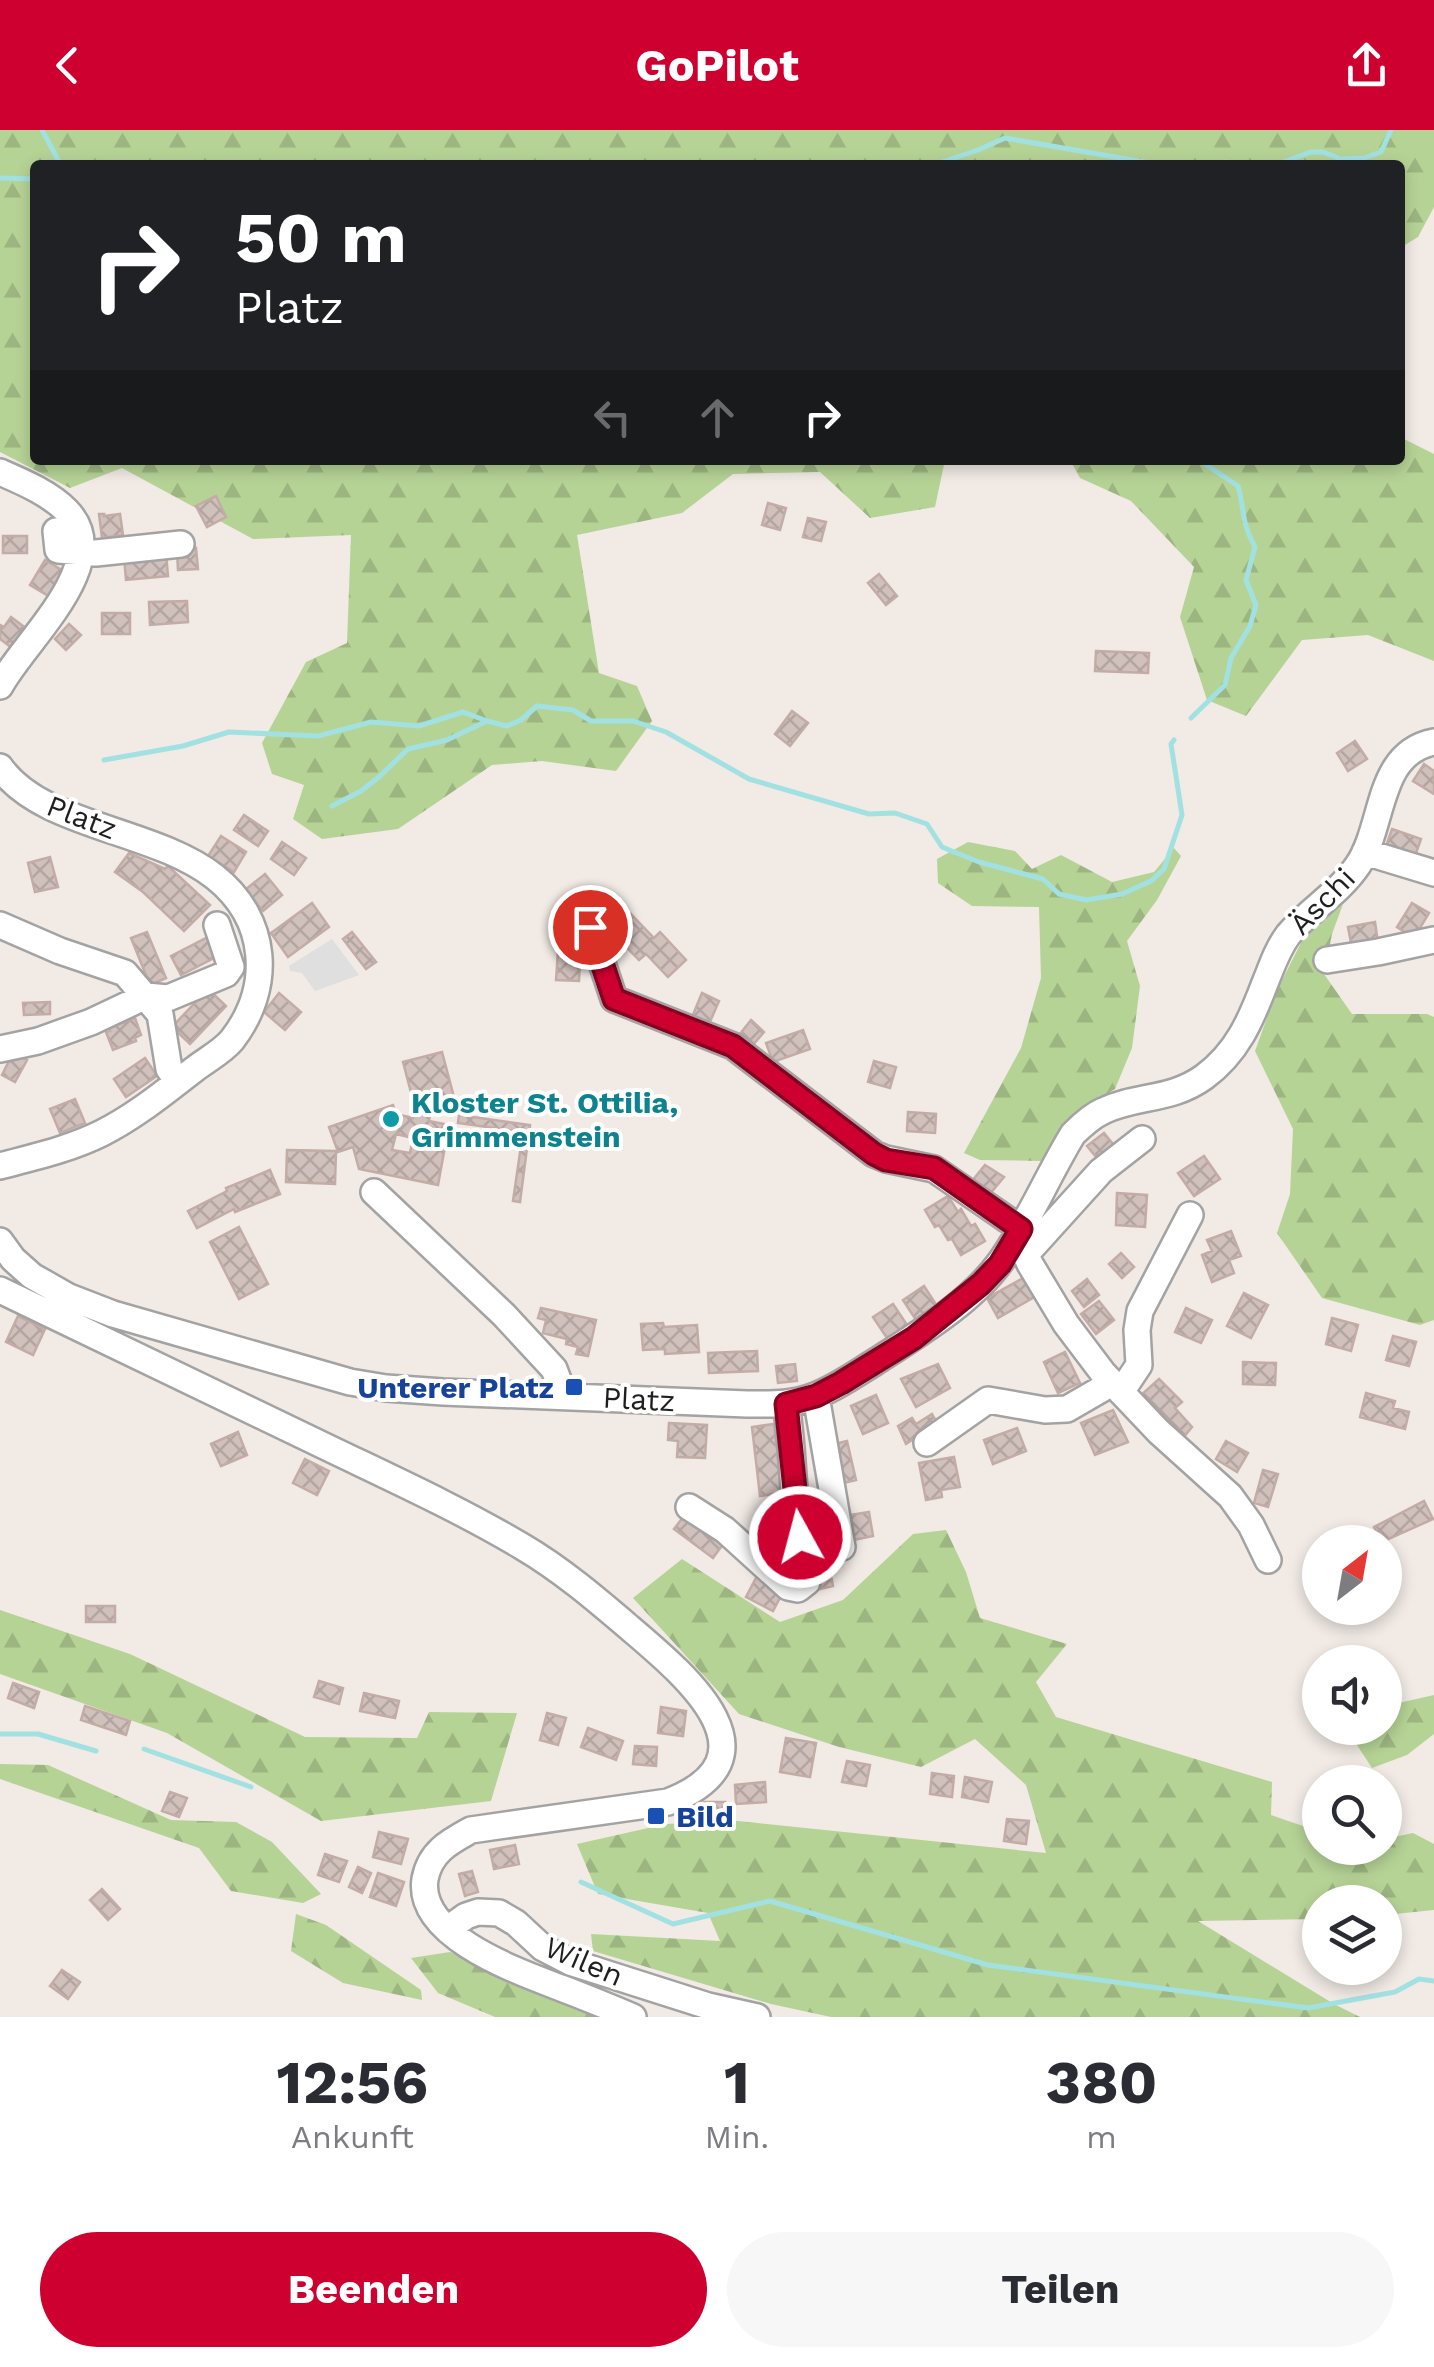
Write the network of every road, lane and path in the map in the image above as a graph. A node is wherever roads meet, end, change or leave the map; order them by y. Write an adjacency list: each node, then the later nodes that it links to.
1 (0, 472): 4 (street)
2 (56, 531): 4 (street)
3 (181, 544): 4 (street)
4 (81, 552): 5 (street)
5 (0, 686)
6 (1434, 742): 8 (street, Äschi)
7 (0, 767): 18 (street, Platz)
8 (1365, 852): 9 (street, Äschi); 14 (street, Äschi)
9 (1434, 873)
10 (0, 925): 16 (street)
11 (217, 926): 16 (street)
12 (590, 927): 24 (street)
13 (1434, 940): 15 (street)
14 (1278, 950): 24 (street, Platz)
15 (1327, 960)
16 (146, 996): 17 (street); 18 (street)
17 (0, 1050)
18 (178, 1082): 20 (street, Platz)
19 (1142, 1139): 24 (street)
20 (0, 1166)
21 (374, 1192): 27 (street)
22 (1190, 1215): 26 (street)
23 (0, 1240): 27 (street, Platz)
24 (1020, 1242): 26 (street); 28 (street, Platz)
25 (0, 1290): 34 (street)
26 (1116, 1387): 30 (street); 33 (street)
27 (564, 1396): 29 (street, Platz)
28 (816, 1396): 29 (street, Platz); 32 (street)
29 (786, 1404): 31 (street)
30 (927, 1443)
31 (690, 1507)
32 (842, 1547)
33 (1268, 1560)
34 (448, 1928): 35 (street, Wilen); 36 (street, Wilen)
35 (633, 2017)
36 (757, 2017)

